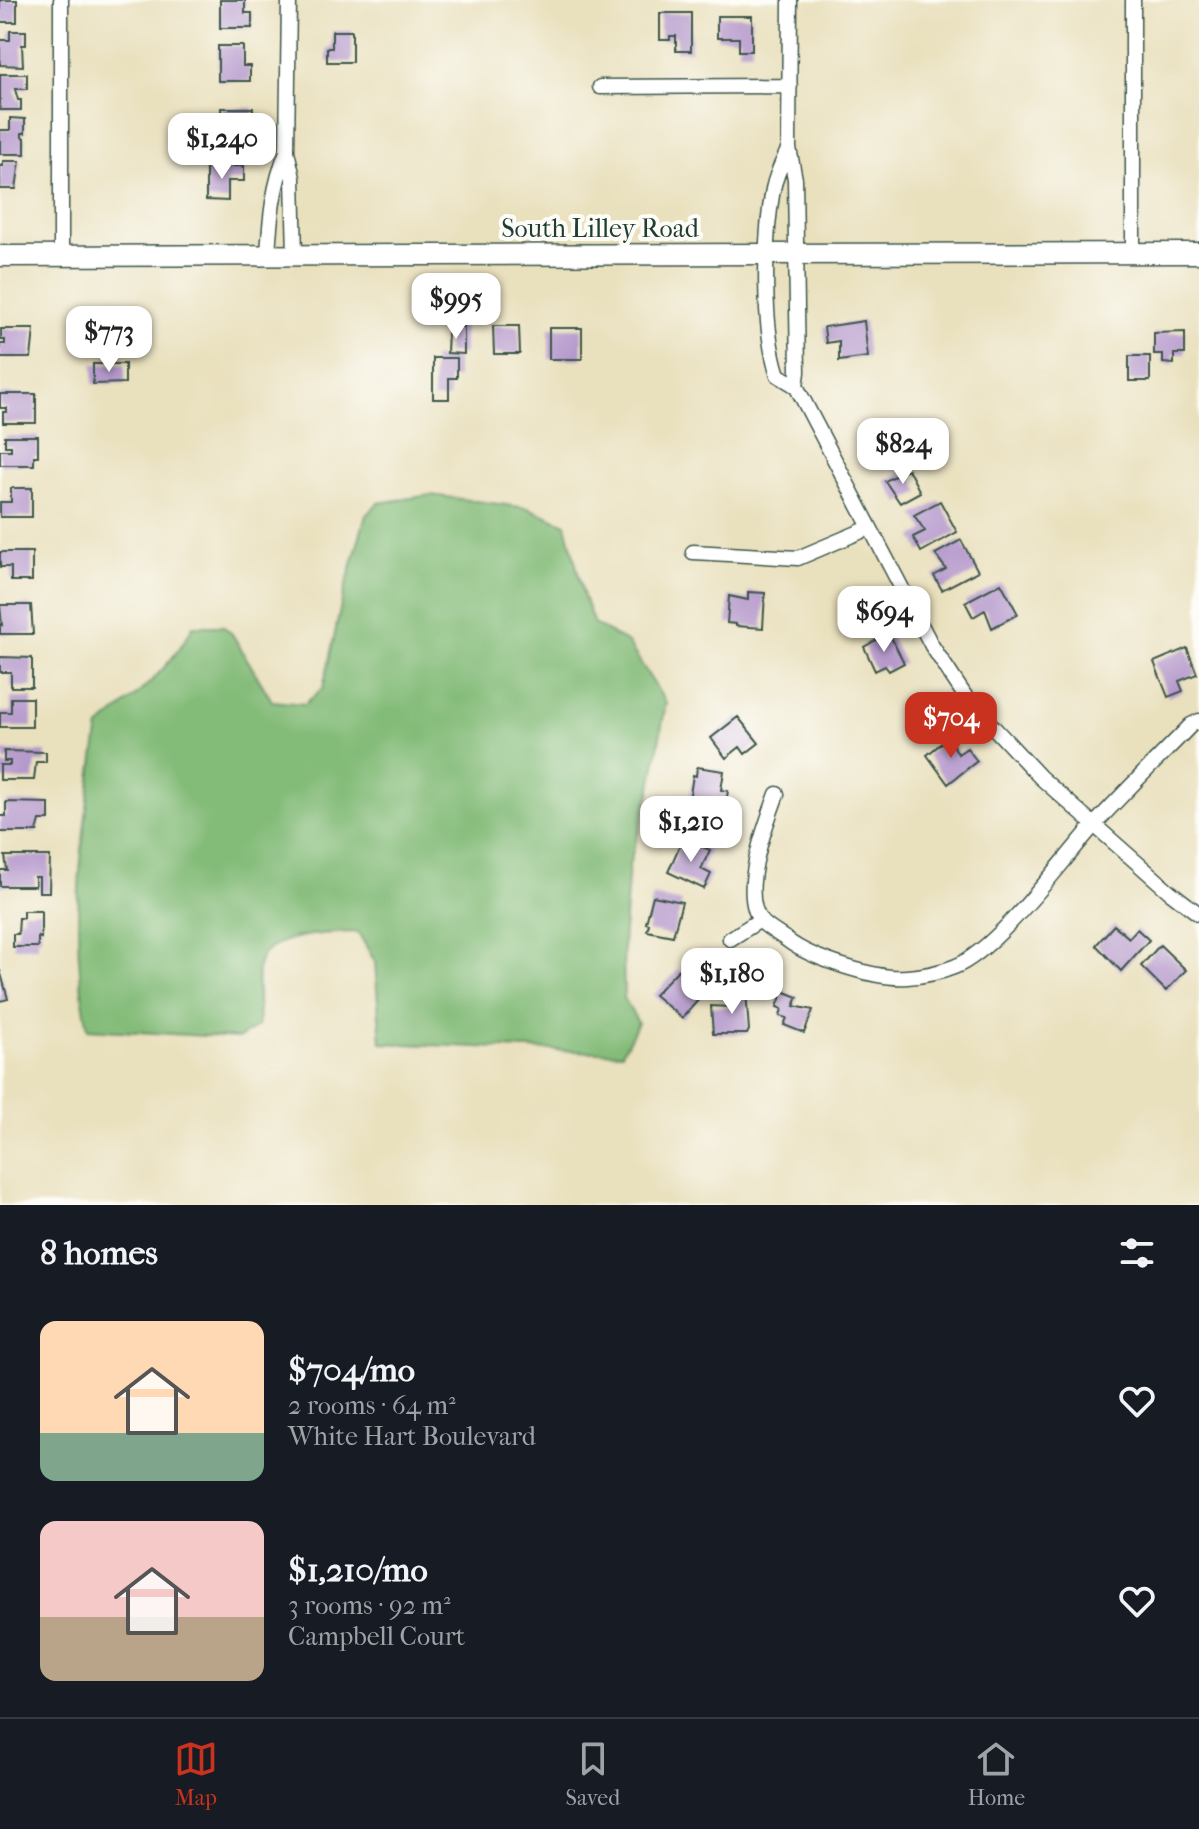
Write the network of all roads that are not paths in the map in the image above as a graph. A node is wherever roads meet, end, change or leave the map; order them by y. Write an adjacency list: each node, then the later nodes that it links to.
1 (61, 0): 16 (street)
2 (289, 0): 8 (street)
3 (790, 0): 5 (street)
4 (1133, 0): 9 (street)
5 (790, 86): 6 (street); 7 (street)
6 (600, 87)
7 (789, 148): 13 (street); 14 (street)
8 (287, 151): 11 (street); 12 (street)
9 (1133, 253): 10 (street, South Lilley Road); 14 (street, South Lilley Road)
10 (1199, 253)
11 (268, 255): 12 (street, South Lilley Road); 16 (street, South Lilley Road)
12 (295, 255): 13 (street, South Lilley Road)
13 (767, 255): 14 (street, South Lilley Road); 17 (street)
14 (795, 255): 17 (street)
15 (0, 256): 16 (street, South Lilley Road)
16 (61, 256)
17 (796, 386): 18 (street)
18 (869, 528): 19 (street); 22 (street)
19 (693, 552)
20 (1199, 721): 22 (street)
21 (777, 794): 24 (street)
22 (1094, 825): 23 (street); 24 (street)
23 (1199, 914)
24 (760, 920): 25 (street)
25 (730, 939)

